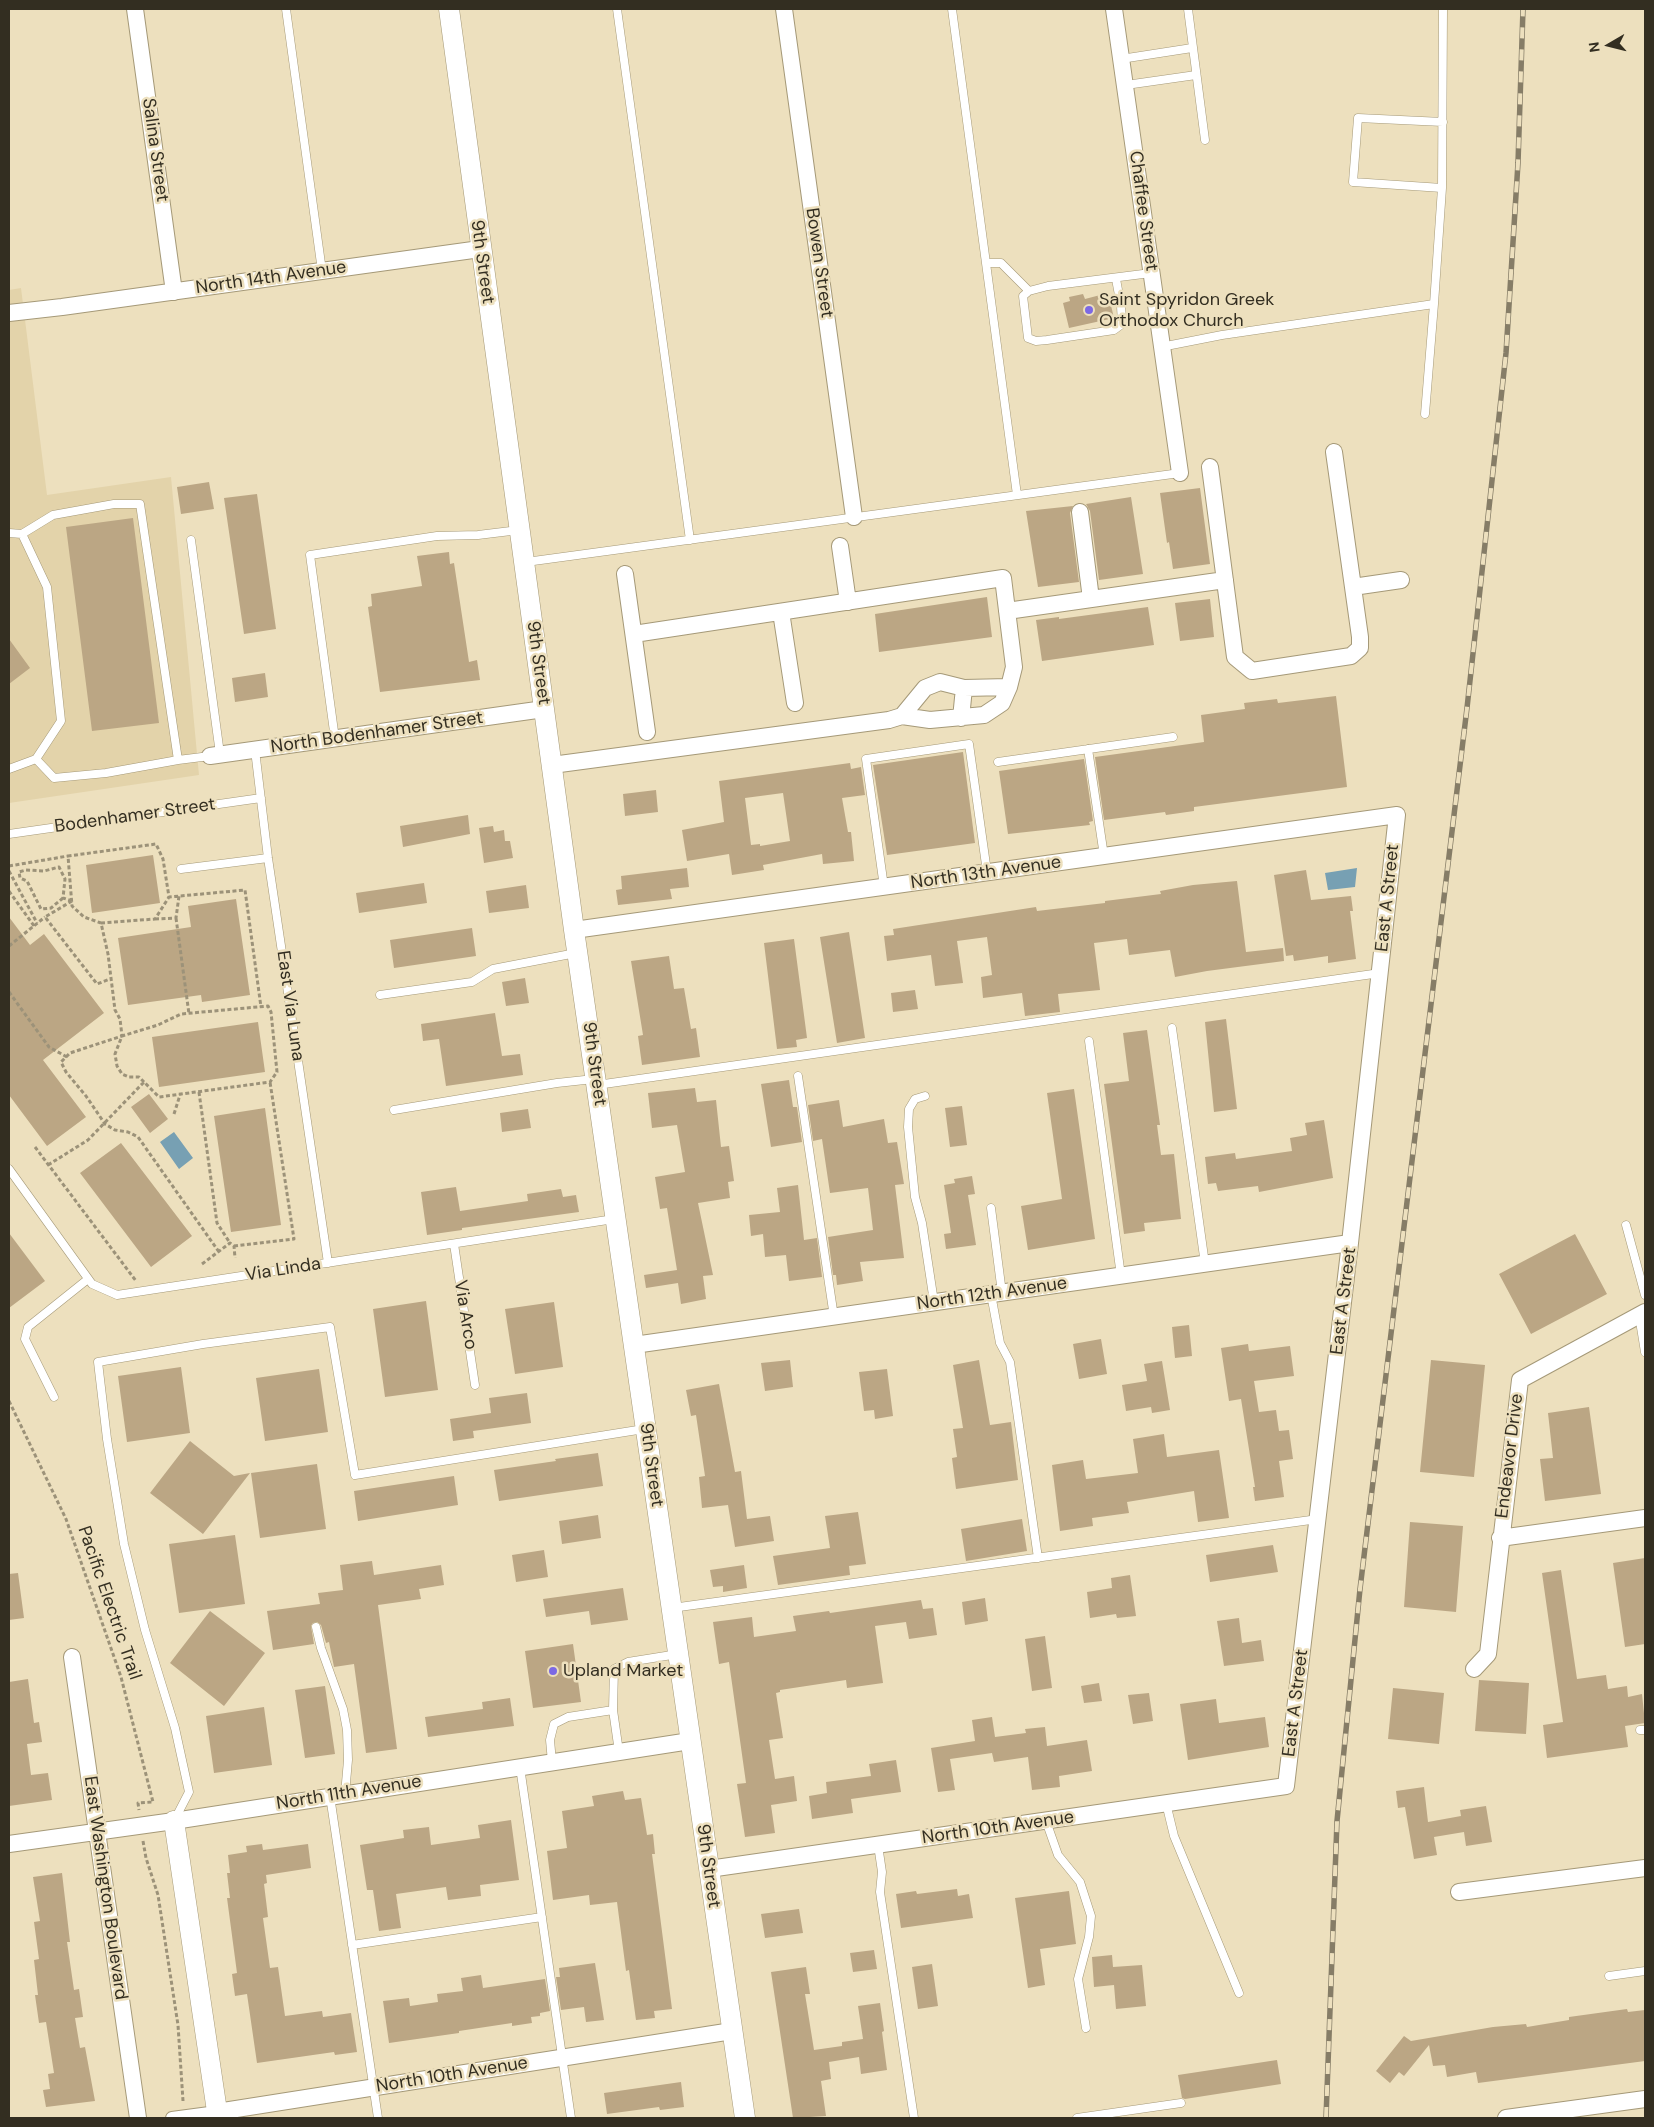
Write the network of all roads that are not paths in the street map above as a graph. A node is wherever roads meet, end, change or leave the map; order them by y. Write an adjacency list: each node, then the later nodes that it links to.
1 (135, 9): 23 (street, Salina Street)
2 (286, 9): 19 (lane)
3 (449, 9): 17 (street, 9th Street)
4 (617, 9): 38 (lane)
5 (784, 9): 33 (street, Bowen Street)
6 (952, 9): 18 (lane)
7 (1114, 9): 11 (street, Chaffee Street)
8 (1188, 9): 10 (lane)
9 (1443, 9): 14 (lane)
10 (1192, 48): 11 (lane); 12 (lane)
11 (1121, 59): 13 (street, Chaffee Street)
12 (1196, 75): 13 (lane); 15 (lane)
13 (1126, 85): 20 (street, Chaffee Street)
14 (1442, 122): 16 (lane); 16 (lane)
15 (1205, 140)
16 (1442, 188): 24 (lane)
17 (480, 249): 19 (street, North 14th Avenue); 34 (street, 9th Street)
18 (986, 263): 22 (lane); 31 (lane)
19 (322, 271): 23 (street, North 14th Avenue)
20 (1151, 274): 21 (lane); 26 (street, Chaffee Street)
21 (1116, 279): 22 (lane); 22 (lane)
22 (1029, 290)
23 (174, 292): 25 (street, North 14th Avenue)
24 (1434, 304): 26 (lane); 27 (lane)
25 (9, 313)
26 (1161, 347): 30 (street, Chaffee Street)
27 (1425, 414)
28 (1334, 452): 44 (street)
29 (1210, 467): 42 (street)
30 (1180, 473): 31 (lane)
31 (1017, 495): 33 (lane)
32 (1080, 512): 45 (street)
33 (854, 517): 38 (lane)
34 (519, 530): 40 (street, 9th Street); 58 (lane)
35 (9, 533): 36 (lane)
36 (22, 534): 62 (lane); 63 (lane)
37 (191, 540): 61 (lane)
38 (690, 540): 40 (lane)
39 (840, 546): 46 (street)
40 (524, 562): 53 (street, 9th Street)
41 (625, 574): 49 (street)
42 (1225, 580): 44 (street); 45 (street)
43 (1401, 580): 44 (street)
44 (1353, 588)
45 (1091, 599): 47 (street)
46 (848, 602): 47 (street); 48 (street)
47 (1007, 611): 50 (street)
48 (782, 612): 49 (street); 52 (street)
49 (634, 634): 56 (street)
50 (1009, 687): 51 (street); 55 (street)
51 (964, 688): 54 (street); 55 (street)
52 (795, 703)
53 (544, 709): 58 (street, North Bodenhamer Street); 65 (street, 9th Street)
54 (902, 716): 55 (street); 65 (street)
55 (961, 718)
56 (648, 732)
57 (1173, 737): 59 (lane)
58 (335, 739): 60 (street, North Bodenhamer Street)
59 (1088, 749): 64 (lane); 70 (lane)
60 (254, 750): 61 (street, North Bodenhamer Street); 67 (lane, East Via Luna)
61 (215, 755): 63 (lane)
62 (36, 759): 63 (lane); 66 (lane)
63 (178, 760)
64 (998, 762)
65 (552, 765): 75 (street, 9th Street)
66 (9, 769)
67 (261, 798): 69 (lane, Bodenhamer Street); 71 (lane, East Via Luna)
68 (1397, 815): 70 (street, North 13th Avenue); 77 (street, East A Street)
69 (9, 834)
70 (1104, 856): 73 (street, North 13th Avenue)
71 (268, 858): 72 (lane); 91 (lane, East Via Luna)
72 (181, 869)
73 (987, 872): 74 (street, North 13th Avenue); 74 (lane)
74 (884, 886): 75 (street, North 13th Avenue)
75 (574, 930): 76 (street, 9th Street)
76 (578, 952): 78 (lane); 82 (street, 9th Street)
77 (1380, 973): 82 (lane); 89 (street, East A Street)
78 (380, 995)
79 (1172, 1028): 92 (lane)
80 (1090, 1042): 93 (lane)
81 (798, 1076): 99 (lane)
82 (596, 1082): 84 (lane); 87 (street, 9th Street)
83 (925, 1096): 97 (lane)
84 (394, 1110)
85 (9, 1170): 94 (lane, Via Linda)
86 (991, 1208): 95 (lane)
87 (616, 1219): 90 (lane, Via Linda); 100 (street, 9th Street)
88 (1626, 1225): 96 (lane)
89 (1350, 1243): 92 (street, North 12th Avenue); 106 (street, East A Street)
90 (454, 1244): 91 (lane, Via Linda); 102 (lane, Via Arco)
91 (328, 1263): 94 (lane, Via Linda)
92 (1205, 1264): 93 (street, North 12th Avenue)
93 (1121, 1276): 95 (street, North 12th Avenue)
94 (88, 1279): 103 (lane)
95 (997, 1293): 97 (street, North 12th Avenue); 108 (lane)
96 (1645, 1295)
97 (934, 1302): 99 (street, North 12th Avenue)
98 (1642, 1314): 101 (lane); 107 (street, Endeavor Drive)
99 (834, 1317): 100 (street, North 12th Avenue)
100 (634, 1345): 104 (street, 9th Street)
101 (1645, 1352)
102 (476, 1385)
103 (54, 1397)
104 (646, 1429): 109 (street, 9th Street); 122 (lane)
105 (1645, 1518): 107 (street)
106 (1318, 1519): 108 (lane); 119 (street, East A Street)
107 (1500, 1538): 113 (street, Endeavor Drive)
108 (1038, 1558): 109 (lane)
109 (672, 1608): 111 (street, 9th Street)
110 (316, 1627): 120 (lane)
111 (678, 1654): 114 (lane); 115 (street, 9th Street)
112 (72, 1657): 124 (street, East Washington Boulevard)
113 (1474, 1669)
114 (613, 1710): 116 (lane); 117 (lane)
115 (690, 1741): 116 (street, North 11th Avenue); 128 (street, 9th Street)
116 (619, 1752): 117 (street, North 11th Avenue)
117 (552, 1762): 118 (street, North 11th Avenue)
118 (520, 1767): 120 (street, North 11th Avenue); 130 (lane)
119 (1286, 1786): 121 (street, North 10th Avenue)
120 (338, 1795): 122 (street, North 11th Avenue); 131 (lane)
121 (1166, 1804): 123 (street, North 10th Avenue); 134 (lane)
122 (174, 1820): 124 (street, North 11th Avenue); 141 (street)
123 (1046, 1821): 126 (street, North 10th Avenue); 135 (lane)
124 (96, 1832): 125 (street, North 11th Avenue); 142 (street, East Washington Boulevard)
125 (9, 1844)
126 (878, 1845): 128 (street, North 10th Avenue); 147 (lane)
127 (1645, 1868): 129 (street)
128 (709, 1869): 136 (street, 9th Street)
129 (1459, 1892)
130 (542, 1917): 131 (lane); 137 (lane)
131 (352, 1945): 138 (lane)
132 (1645, 1971): 133 (lane)
133 (1609, 1976)
134 (1239, 1993)
135 (1086, 2028)
136 (732, 2031): 137 (street, North 10th Avenue); 146 (street, 9th Street)
137 (562, 2058): 138 (street, North 10th Avenue); 145 (lane)
138 (373, 2087): 141 (street, North 10th Avenue); 144 (lane)
139 (1645, 2099): 149 (street)
140 (1181, 2103): 148 (lane)
141 (217, 2115): 143 (street, North 10th Avenue)
142 (138, 2118)
143 (172, 2118)
144 (378, 2118)
145 (571, 2118)
146 (745, 2118)
147 (914, 2118)
148 (1077, 2118)
149 (1506, 2118)

